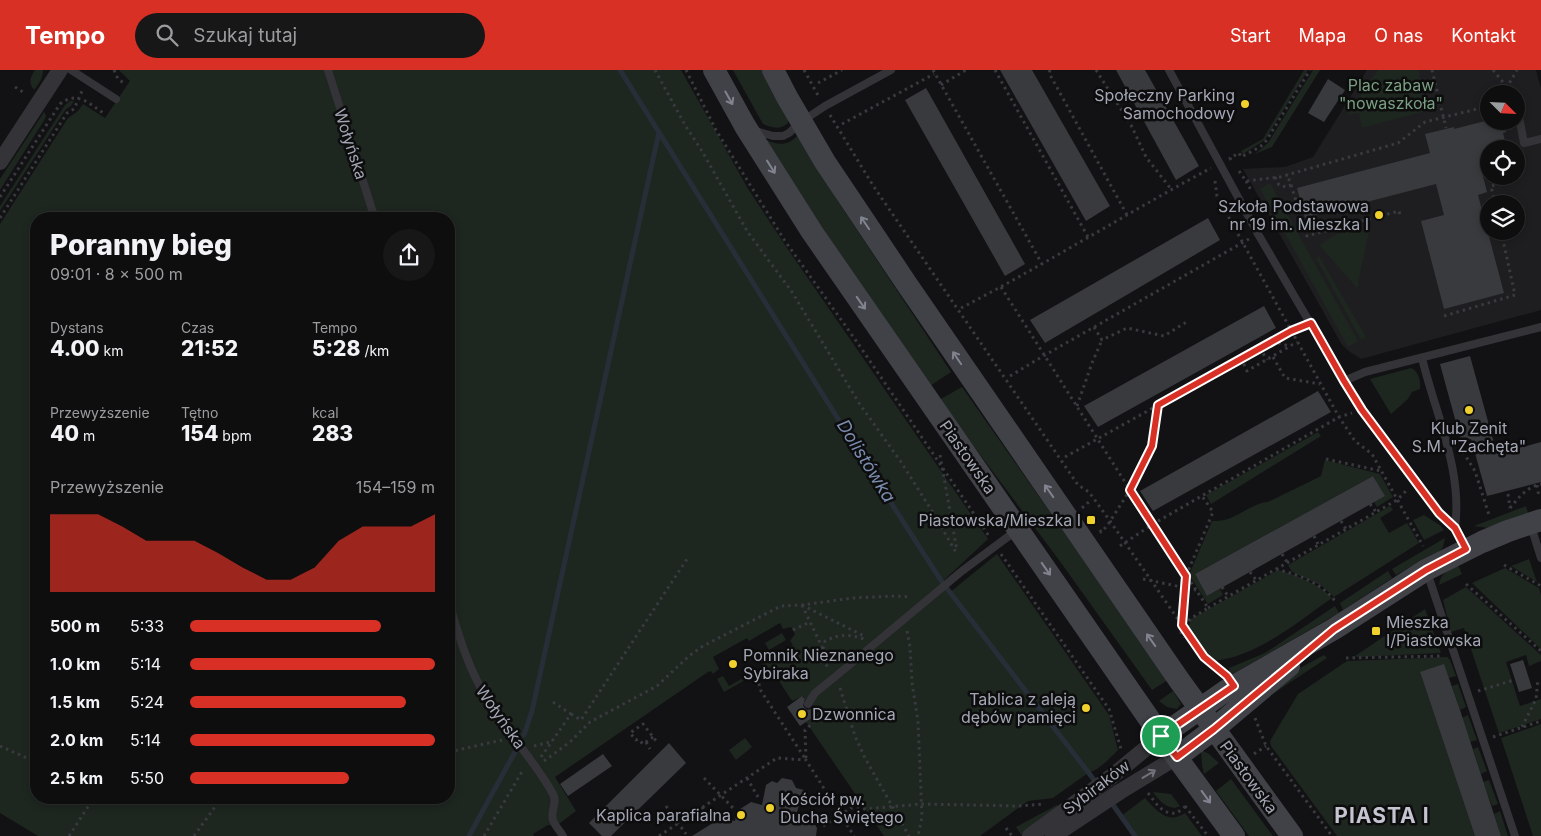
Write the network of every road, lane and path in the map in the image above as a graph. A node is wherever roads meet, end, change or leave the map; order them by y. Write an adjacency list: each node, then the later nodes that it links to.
1 (60, 70): 40 (street)
2 (71, 70): 28 (lane)
3 (114, 70): 23 (path)
4 (328, 70): 51 (lane, Wołyńska)
5 (655, 70): 117 (path)
6 (686, 70): 90 (path)
7 (714, 70): 35 (main road, Piastowska, one-way to 35)
8 (773, 70): 33 (main road, Piastowska)
9 (804, 70): 29 (path)
10 (842, 70): 22 (path)
11 (891, 70): 29 (lane)
12 (966, 70): 24 (path)
13 (995, 70): 56 (path)
14 (1050, 70): 53 (path)
15 (1096, 70): 47 (path)
16 (1169, 70): 55 (lane)
17 (1310, 70): 39 (path)
18 (1432, 70): 32 (path)
19 (1493, 70): 25 (path)
20 (1517, 70): 26 (path)
21 (934, 72): 24 (path); 34 (path)
22 (818, 83)
23 (125, 84)
24 (940, 85): 59 (path)
25 (1505, 85)
26 (1508, 85)
27 (78, 97): 31 (path); 50 (path); 54 (path)
28 (116, 99)
29 (825, 106): 33 (lane); 102 (path)
30 (1480, 108): 32 (path)
31 (105, 114)
32 (1443, 118): 36 (path); 42 (path)
33 (801, 122): 35 (lane); 163 (main road, Piastowska, one-way to 33)
34 (842, 124)
35 (745, 126): 108 (main road, Piastowska, one-way to 108)
36 (1446, 128)
37 (1522, 130): 38 (lane)
38 (1541, 139)
39 (1230, 158)
40 (0, 162)
41 (1240, 172): 44 (path)
42 (1287, 174): 43 (path); 46 (path)
43 (1275, 177): 44 (path); 46 (path)
44 (1246, 181): 48 (path)
45 (1495, 185): 49 (path)
46 (1291, 186): 52 (path)
47 (1171, 189): 53 (path); 58 (path)
48 (1252, 192)
49 (1493, 195)
50 (0, 197)
51 (373, 212)
52 (1400, 215)
53 (1127, 216): 56 (path)
54 (0, 218)
55 (1258, 234): 58 (path); 64 (lane)
56 (1088, 237): 59 (path)
57 (1503, 240): 62 (path)
58 (1242, 243): 65 (path); 67 (path)
59 (1042, 264): 60 (path)
60 (1001, 287): 61 (path); 73 (path)
61 (961, 308)
62 (1444, 316)
63 (1188, 321): 68 (path)
64 (1311, 323): 67 (path); 79 (lane)
65 (1094, 327): 68 (path); 73 (path)
66 (1541, 327): 76 (lane)
67 (1291, 331): 69 (path); 70 (path)
68 (1102, 340): 82 (path)
69 (1272, 341): 71 (path); 72 (path)
70 (1297, 342): 71 (path); 80 (path)
71 (1290, 346): 74 (path)
72 (1260, 348): 75 (path); 77 (path)
73 (1045, 355): 78 (path); 82 (path)
74 (1273, 357): 77 (path); 80 (path)
75 (1241, 358): 77 (path); 81 (path)
76 (1422, 358): 79 (lane); 107 (lane)
77 (1267, 360)
78 (1010, 376)
79 (1344, 381): 83 (lane)
80 (1321, 384): 84 (path)
81 (1158, 405): 85 (path); 94 (path)
82 (1078, 406): 85 (path)
83 (1362, 410): 84 (path); 92 (lane)
84 (1339, 417): 91 (path); 96 (path)
85 (1098, 439): 88 (path); 94 (path)
86 (1463, 452): 101 (path)
87 (940, 455): 90 (path)
88 (1065, 457)
89 (1326, 459): 91 (path)
90 (942, 467): 115 (path); 117 (path)
91 (1381, 471): 98 (path)
92 (1416, 482): 98 (path); 107 (lane)
93 (1539, 485): 95 (path); 97 (path)
94 (1130, 490): 102 (path); 105 (path)
95 (1508, 494)
96 (1202, 496): 105 (path); 128 (path)
97 (1539, 497)
98 (1397, 500): 100 (path); 114 (path)
99 (1370, 504): 100 (path)
100 (1376, 512): 109 (path)
101 (1489, 515)
102 (1110, 521): 106 (path); 111 (path)
103 (1341, 521): 109 (path)
104 (1536, 521): 116 (main road); 119 (lane)
105 (1153, 524): 111 (path); 128 (path)
106 (1107, 526)
107 (1455, 528): 116 (lane)
108 (1018, 529): 115 (lane); 171 (main road, Piastowska, one-way to 171)
109 (1346, 529): 112 (path)
110 (1314, 536): 112 (path)
111 (1124, 543): 113 (path); 131 (path)
112 (1318, 544): 121 (path)
113 (1120, 546)
114 (1423, 546)
115 (996, 547): 125 (lane); 181 (path)
116 (1466, 549): 124 (main road)
117 (957, 554): 125 (path)
118 (1282, 554): 121 (path)
119 (1541, 558)
120 (687, 559): 166 (path)
121 (1286, 562): 123 (path); 127 (path)
122 (1504, 565): 133 (path)
123 (1275, 569): 127 (path); 130 (path)
124 (1426, 570): 153 (lane); 159 (main road)
125 (961, 572): 138 (lane)
126 (1250, 572): 130 (path)
127 (1291, 573): 139 (path)
128 (1186, 576): 135 (path); 136 (path)
129 (1143, 579): 131 (path)
130 (1256, 580): 137 (path)
131 (1150, 581): 135 (path); 145 (path)
132 (1466, 584): 152 (path)
133 (1541, 586)
134 (1222, 587): 137 (path)
135 (1185, 588): 136 (path); 145 (path)
136 (1196, 590): 141 (path)
137 (1228, 596): 141 (path)
138 (930, 599): 140 (path); 142 (lane)
139 (1335, 601)
140 (802, 605): 144 (path); 150 (path); 168 (path)
141 (1208, 608): 147 (path)
142 (905, 620): 150 (lane); 194 (path)
143 (455, 621): 177 (lane, Wołyńska)
144 (810, 622): 146 (path); 151 (path)
145 (1182, 625): 147 (path); 148 (path)
146 (793, 630)
147 (1186, 632): 149 (path); 159 (path)
148 (1181, 634)
149 (1184, 638)
150 (876, 642): 151 (path); 156 (lane)
151 (823, 649): 156 (path)
152 (1541, 651)
153 (1455, 655): 154 (path); 160 (lane)
154 (1346, 658)
155 (755, 671): 185 (path)
156 (836, 676): 162 (lane); 197 (path)
157 (1538, 679): 169 (path)
158 (1514, 680): 160 (path)
159 (1240, 694): 163 (main road); 170 (main road); 221 (path)
160 (1468, 694): 174 (lane)
161 (550, 700): 165 (path)
162 (808, 704)
163 (1200, 708): 170 (main road, Piastowska); 171 (main road)
164 (818, 710): 185 (path)
165 (571, 714): 166 (path); 173 (path)
166 (581, 720): 168 (path)
167 (1541, 721): 169 (path)
168 (590, 722): 186 (path)
169 (1521, 728): 174 (path)
170 (1214, 729): 182 (main road); 220 (main road, Piastowska)
171 (1161, 736): 182 (main road, Piastowska); 195 (street, Sybiraków)
172 (653, 737): 175 (path); 175 (path); 176 (path)
173 (552, 741): 177 (path); 186 (path)
174 (1484, 741): 222 (lane)
175 (646, 742): 179 (path)
176 (657, 742)
177 (519, 744): 180 (path); 184 (lane, Wołyńska)
178 (0, 746): 183 (path)
179 (650, 749)
180 (455, 751)
181 (1122, 751)
182 (1177, 757): 195 (street, Sybiraków, one-way to 182); 219 (main road, Piastowska, one-way to 219)
183 (30, 759)
184 (530, 759): 186 (lane, Wołyńska); 209 (path)
185 (806, 760): 188 (path); 201 (path)
186 (535, 766): 210 (lane, Wołyńska)
187 (704, 778): 189 (path)
188 (747, 778): 189 (path); 190 (path)
189 (720, 795): 199 (path); 200 (path)
190 (758, 797)
191 (1051, 803): 194 (path)
192 (90, 804): 207 (path)
193 (218, 804): 208 (path)
194 (921, 804): 197 (path); 214 (path)
195 (1087, 804): 216 (street, Sybiraków); 217 (street, Sybiraków)
196 (666, 806): 203 (path)
197 (893, 806): 201 (path); 213 (path)
198 (1185, 806): 218 (path)
199 (702, 807): 202 (path); 203 (path)
200 (734, 808)
201 (840, 815): 204 (path); 212 (path)
202 (711, 820)
203 (679, 822): 206 (path); 211 (path)
204 (823, 826)
205 (1006, 828): 215 (path)
206 (686, 834)
207 (69, 836)
208 (194, 836)
209 (484, 836)
210 (563, 836)
211 (659, 836)
212 (854, 836)
213 (909, 836)
214 (918, 836)
215 (1012, 836)
216 (1030, 836)
217 (1053, 836)
218 (1208, 836)
219 (1234, 836)
220 (1292, 836)
221 (1332, 836)
222 (1515, 836)

